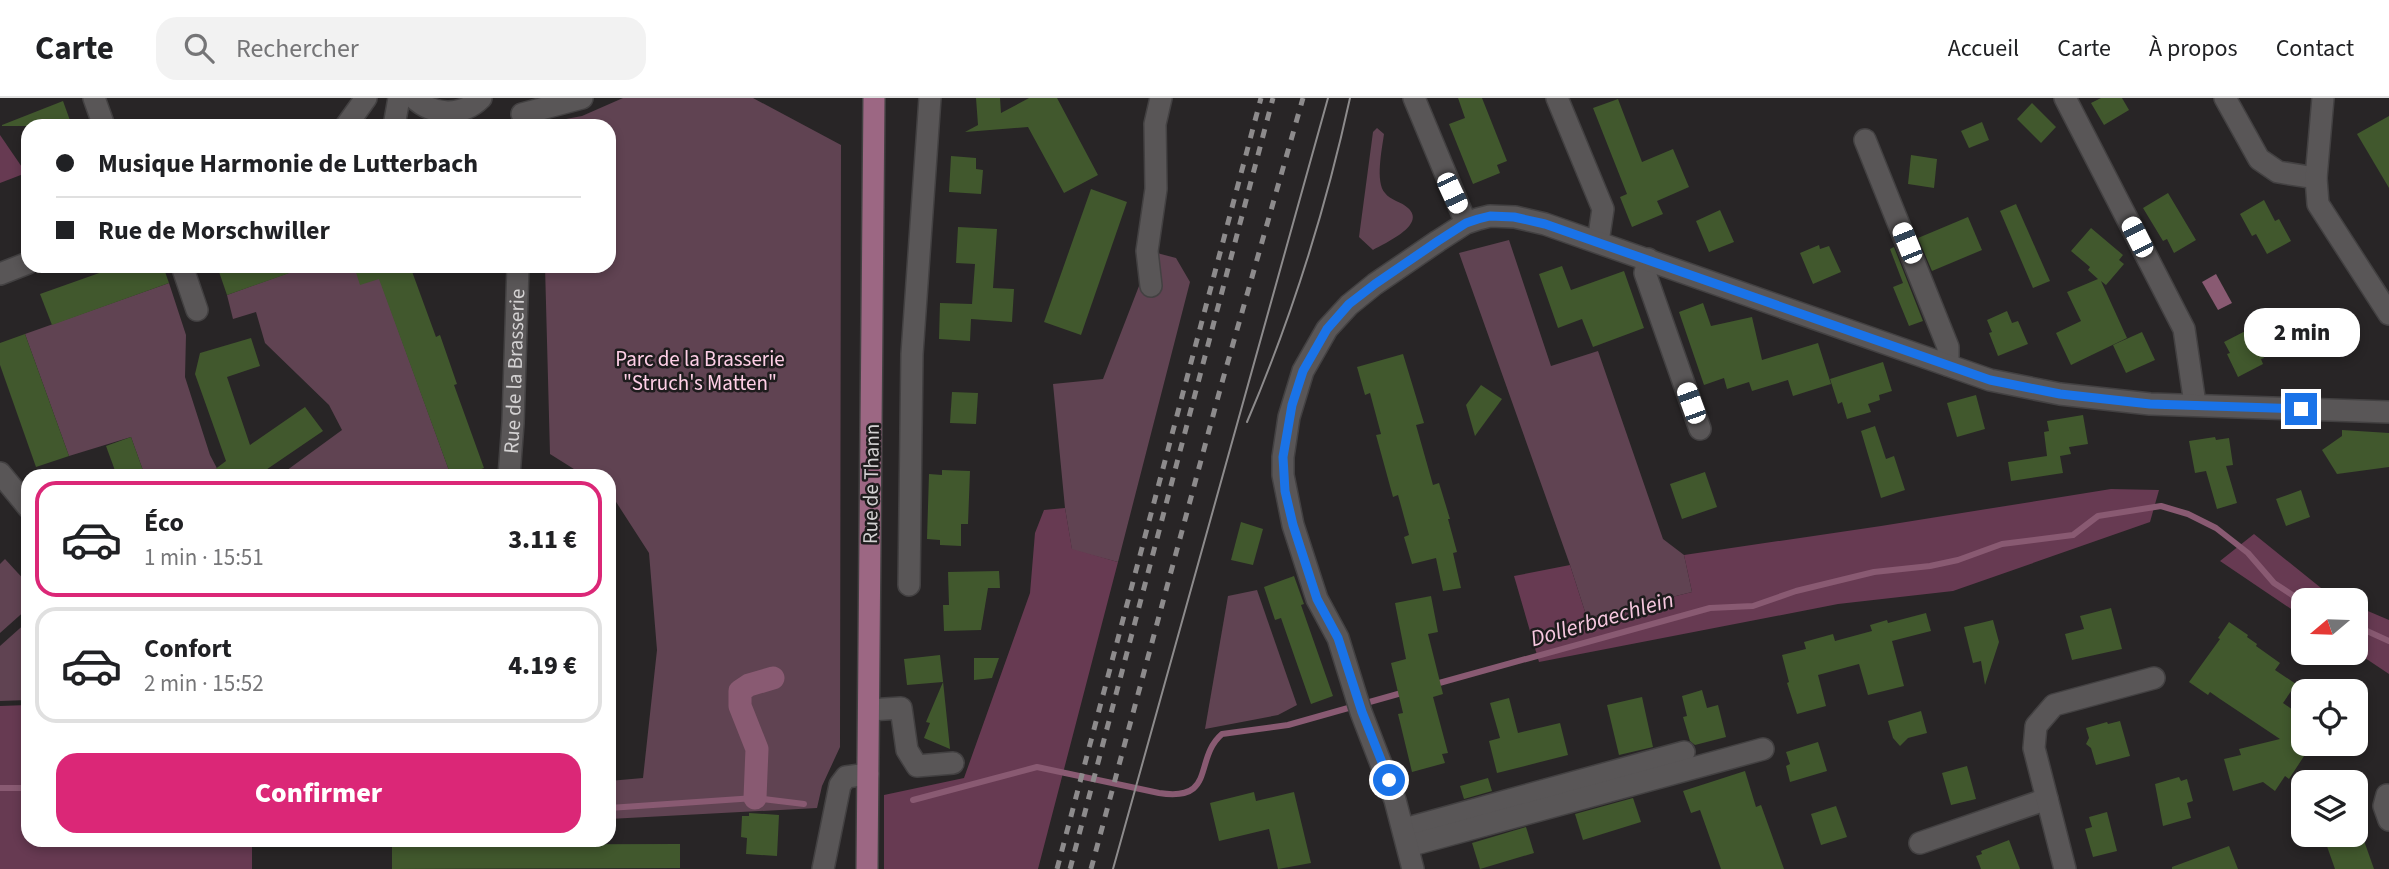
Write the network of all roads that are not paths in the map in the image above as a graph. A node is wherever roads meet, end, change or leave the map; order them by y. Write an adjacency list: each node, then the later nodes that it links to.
1 (94, 98): 16 (street)
2 (366, 98): 17 (street)
3 (399, 98): 18 (street)
4 (414, 98): 19 (street)
5 (481, 98): 19 (street)
6 (581, 98): 15 (street)
7 (874, 98): 41 (main road, Rue de Thann)
8 (930, 98): 39 (street, Rue de Thann)
9 (1161, 98): 29 (street)
10 (1414, 98): 22 (street)
11 (1557, 98): 23 (street)
12 (2065, 98): 33 (street)
13 (2225, 98): 21 (street)
14 (2323, 98): 21 (street)
15 (519, 113)
16 (102, 119)
17 (351, 119)
18 (395, 119)
19 (430, 119)
20 (1865, 140): 32 (street)
21 (2316, 178): 31 (street)
22 (1466, 223): 23 (street); 49 (street)
23 (1598, 242): 24 (street)
24 (1648, 259): 32 (street); 35 (street)
25 (21, 266): 28 (street)
26 (184, 273): 30 (street)
27 (518, 273): 36 (street, Rue de la Brasserie)
28 (0, 274)
29 (1151, 286)
30 (197, 310)
31 (2389, 314)
32 (1948, 365): 33 (street)
33 (2195, 404): 34 (street)
34 (2389, 412)
35 (1700, 429)
36 (510, 469)
37 (0, 474): 38 (street)
38 (21, 499)
39 (909, 585)
40 (2154, 678): 47 (street)
41 (869, 710): 44 (street); 45 (main road, Rue de Thann)
42 (1763, 749): 49 (street)
43 (1684, 752): 49 (street)
44 (953, 763)
45 (868, 774): 51 (street); 52 (main road, Rue de Thann)
46 (2389, 797): 48 (street)
47 (2047, 799): 50 (street); 54 (street)
48 (2389, 820)
49 (1406, 838): 53 (street)
50 (1920, 843)
51 (823, 869)
52 (867, 869)
53 (1413, 869)
54 (2065, 869)

